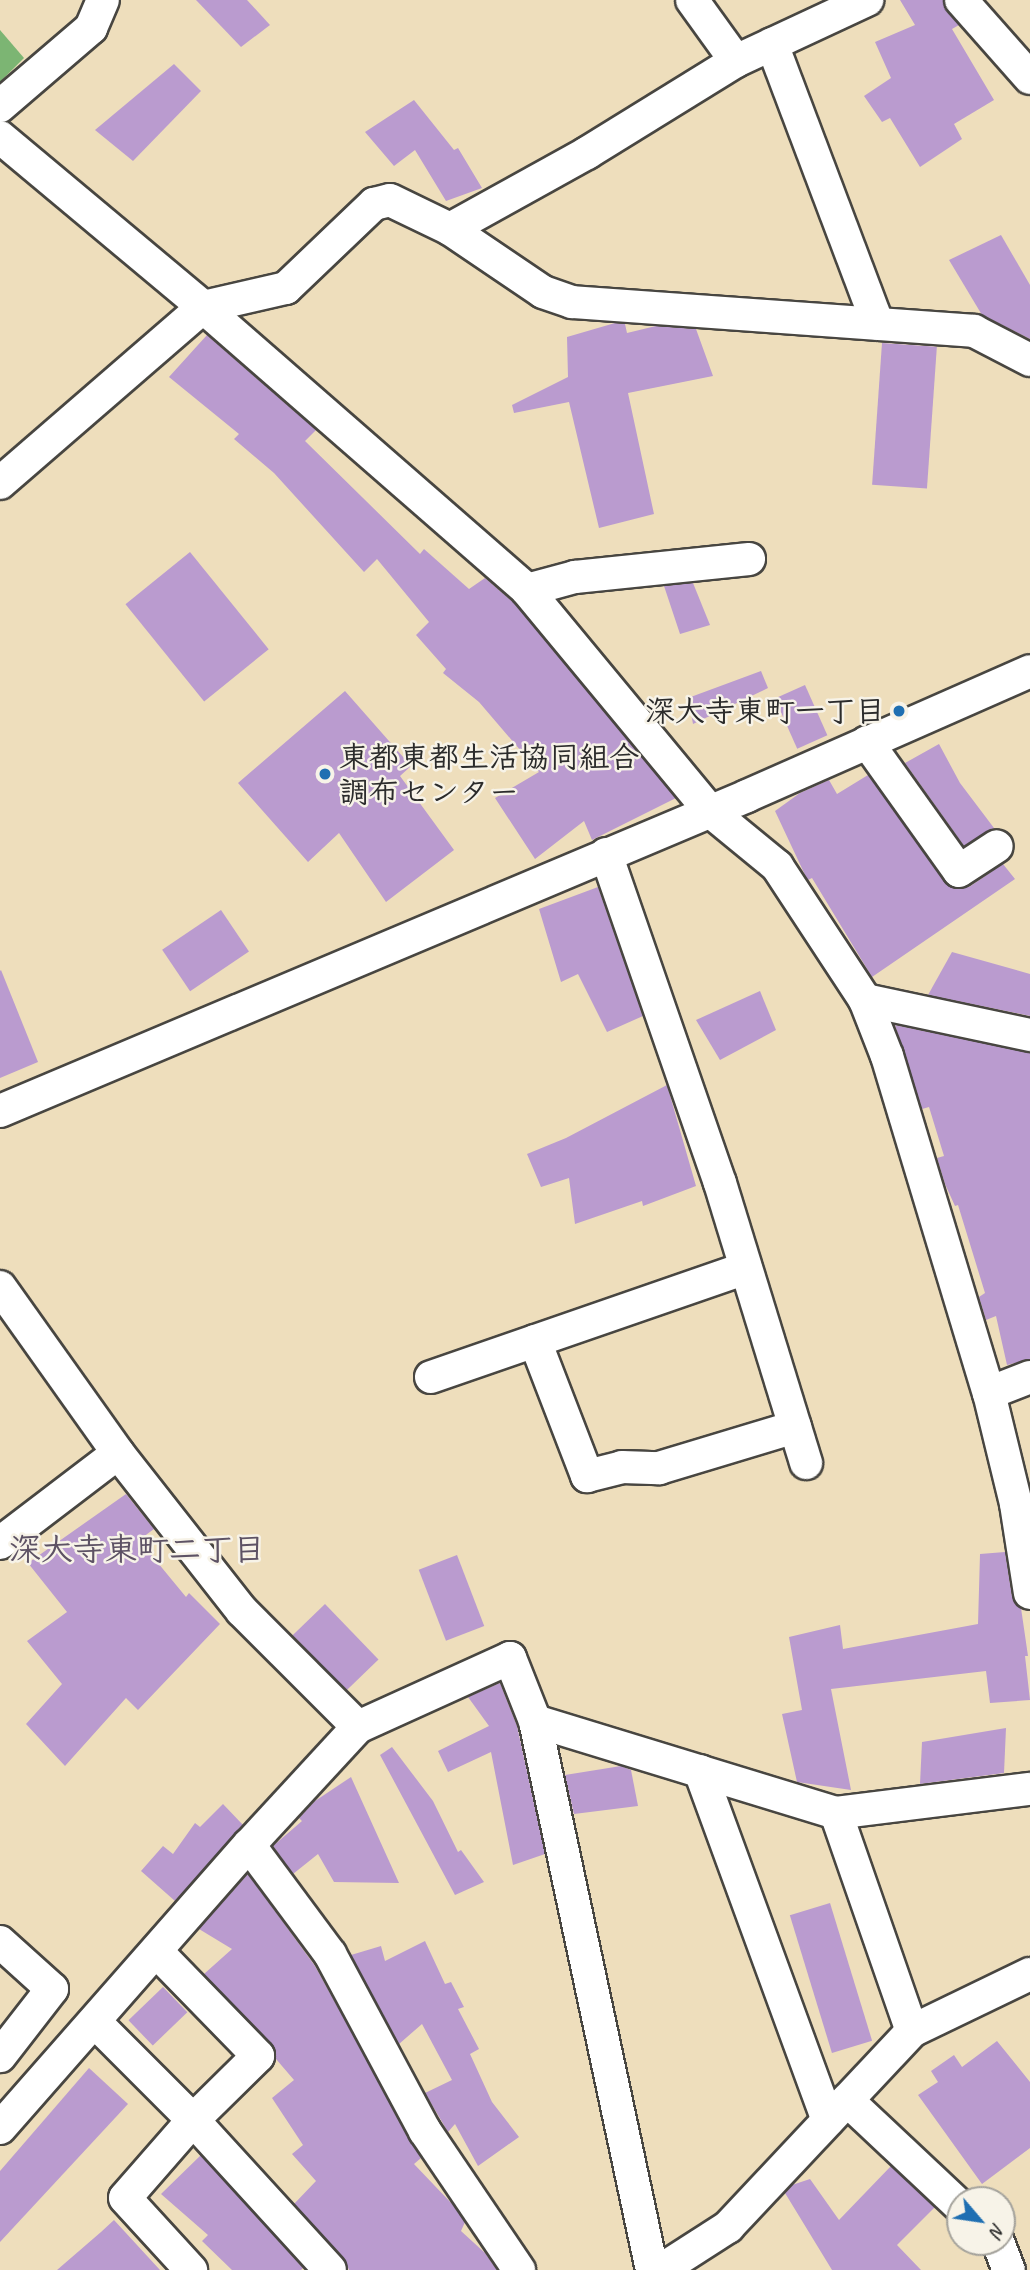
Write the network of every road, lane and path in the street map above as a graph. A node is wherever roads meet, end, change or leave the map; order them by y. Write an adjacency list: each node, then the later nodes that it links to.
1 (103, 0): 8 (street)
2 (692, 0): 6 (street)
3 (867, 0): 5 (street)
4 (961, 0): 7 (street)
5 (772, 44): 6 (street); 12 (street)
6 (736, 61): 10 (street)
7 (1030, 78)
8 (0, 106)
9 (0, 137): 11 (street)
10 (450, 229): 11 (street); 12 (street)
11 (204, 307): 14 (street); 16 (street)
12 (878, 324): 13 (street)
13 (1030, 360)
14 (0, 483)
15 (749, 559): 16 (street)
16 (527, 590): 19 (street)
17 (1030, 671): 18 (street)
18 (867, 742): 19 (street); 20 (street)
19 (710, 811): 21 (street); 22 (street)
20 (997, 846)
21 (606, 854): 24 (street); 25 (street)
22 (865, 1000): 23 (street); 30 (street)
23 (1030, 1035)
24 (0, 1111)
25 (746, 1268): 27 (street); 31 (street)
26 (0, 1287): 32 (street)
27 (535, 1341): 28 (street); 31 (street)
28 (431, 1377)
29 (1030, 1377): 30 (street)
30 (989, 1393): 34 (street)
31 (795, 1427): 33 (street)
32 (118, 1454): 35 (street); 38 (street)
33 (806, 1464)
34 (1025, 1528): 36 (street)
35 (0, 1543)
36 (1030, 1593)
37 (535, 1721): 38 (street); 39 (street); 56 (street)
38 (358, 1727): 42 (street)
39 (699, 1771): 41 (street); 49 (street)
40 (1030, 1789): 41 (street)
41 (835, 1813): 47 (street)
42 (249, 1845): 44 (street); 55 (street)
43 (0, 1942): 48 (street)
44 (157, 1952): 46 (street); 50 (street)
45 (1030, 1974): 47 (street)
46 (96, 2023): 50 (street); 51 (street)
47 (912, 2031): 49 (street)
48 (0, 2056)
49 (837, 2110): 52 (street); 57 (street)
50 (193, 2120): 53 (street); 54 (street)
51 (0, 2128)
52 (946, 2195)
53 (191, 2270)
54 (330, 2270)
55 (519, 2270)
56 (652, 2270)
57 (661, 2270)

